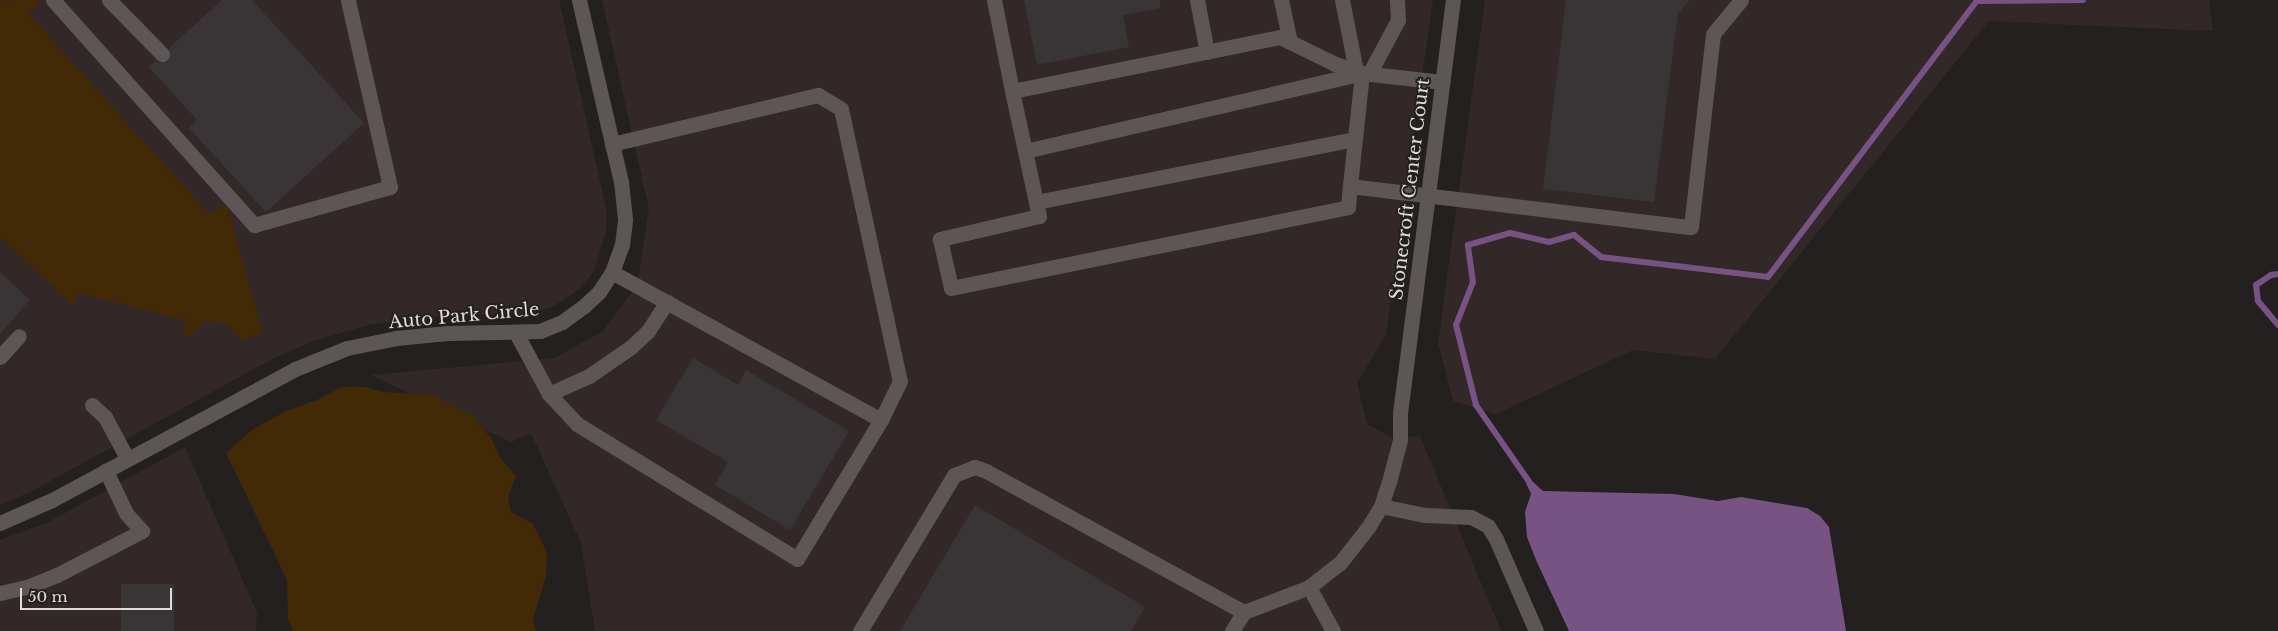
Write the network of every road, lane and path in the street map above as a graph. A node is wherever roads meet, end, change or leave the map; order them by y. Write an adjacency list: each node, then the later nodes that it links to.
1 (53, 0): 3 (street)
2 (109, 0): 14 (street)
3 (348, 0)
4 (579, 0): 19 (street, Auto Park Circle)
5 (994, 0): 17 (street)
6 (1197, 0): 13 (street)
7 (1282, 0): 12 (street)
8 (1342, 0): 15 (street)
9 (1397, 0): 15 (street)
10 (1453, 0): 16 (street, Stonecroft Center Court)
11 (1740, 0): 22 (street)
12 (1290, 42): 13 (street); 15 (street)
13 (1207, 52): 17 (street)
14 (162, 54)
15 (1362, 73): 16 (street); 18 (street); 20 (street)
16 (1442, 82): 22 (street, Stonecroft Center Court)
17 (1012, 91): 20 (street)
18 (1354, 138): 21 (street); 23 (street)
19 (612, 144): 24 (street, Auto Park Circle); 31 (street)
20 (1025, 151): 23 (street)
21 (1350, 186): 22 (street); 23 (street)
22 (1428, 195): 34 (street, Stonecroft Center Court)
23 (1036, 202)
24 (612, 272): 25 (street); 26 (street, Auto Park Circle)
25 (667, 302): 29 (street); 31 (street)
26 (516, 332): 29 (street); 32 (street, Auto Park Circle)
27 (18, 336): 28 (street)
28 (0, 357)
29 (549, 394): 31 (street)
30 (92, 405): 32 (street)
31 (880, 420)
32 (127, 458): 33 (street, Auto Park Circle)
33 (106, 470): 35 (street, Auto Park Circle); 37 (street)
34 (1381, 506): 36 (street, Stonecroft Center Court); 42 (street)
35 (0, 523)
36 (1309, 586): 38 (street, Stonecroft Center Court); 41 (street)
37 (0, 593)
38 (1244, 612): 39 (street); 40 (street)
39 (860, 631)
40 (1232, 631)
41 (1334, 631)
42 (1536, 631)

